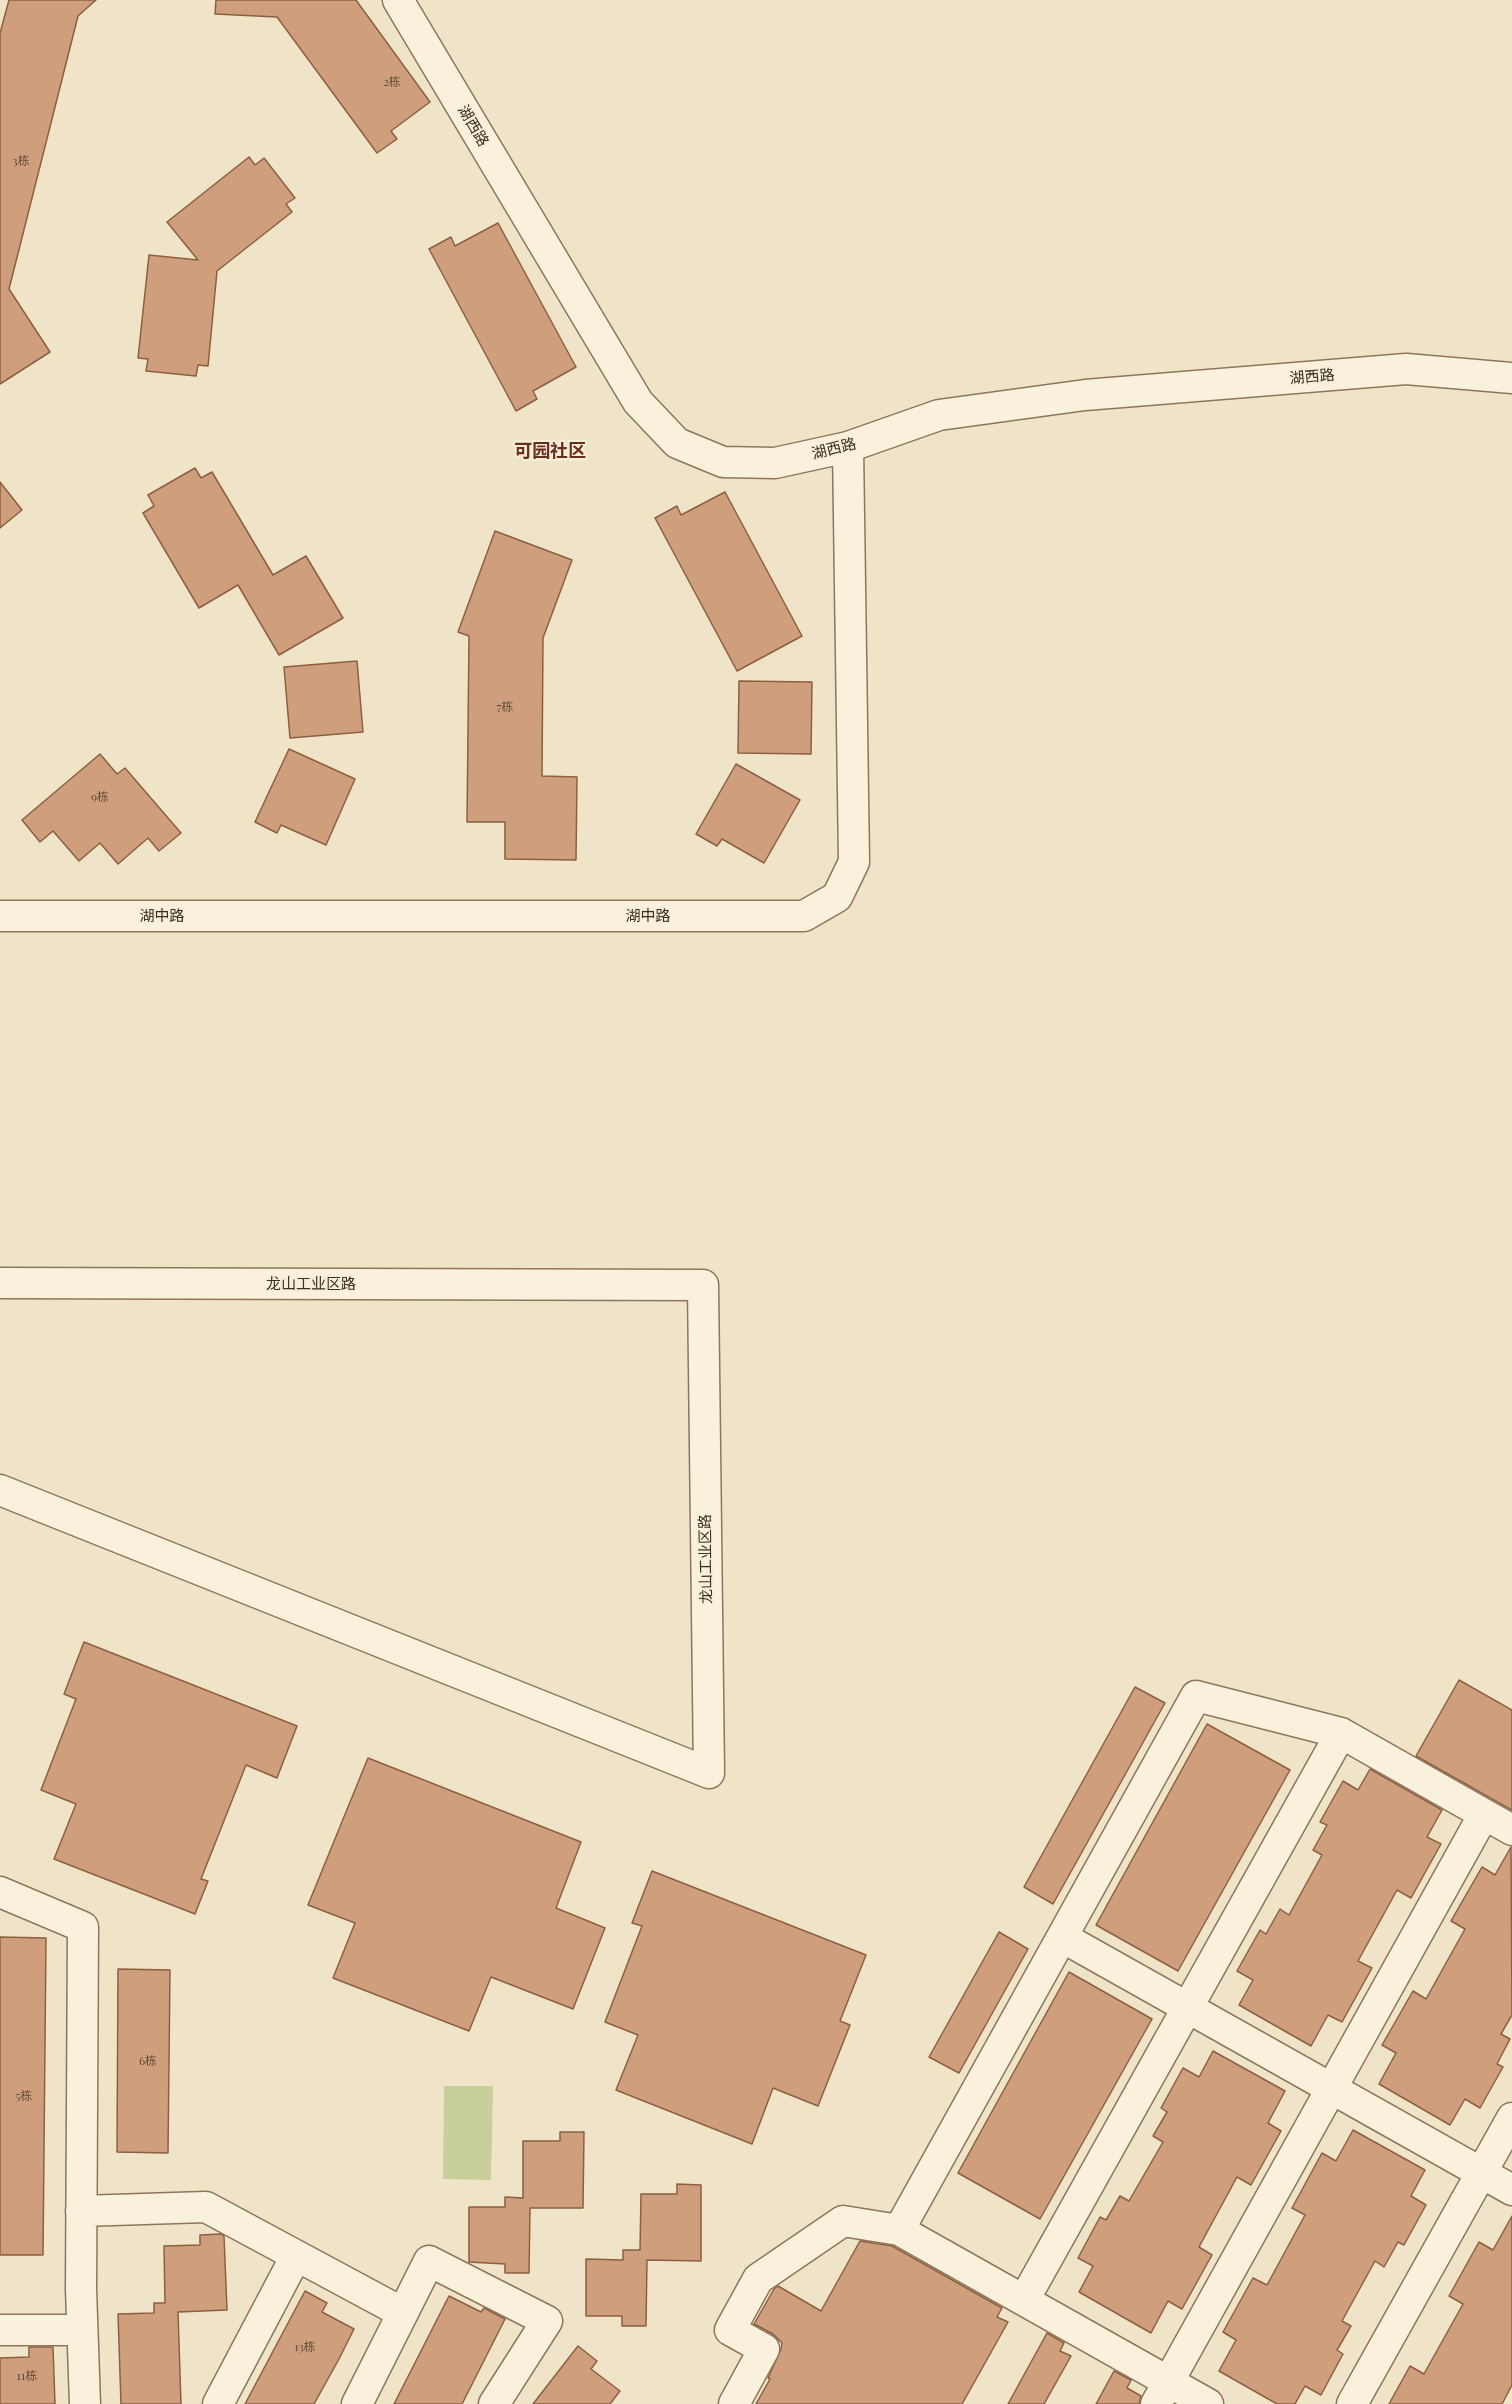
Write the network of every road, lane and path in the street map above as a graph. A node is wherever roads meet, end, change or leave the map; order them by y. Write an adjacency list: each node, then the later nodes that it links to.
1 (398, 0): 3 (street, 湖西路)
2 (1512, 378): 3 (street, 湖西路)
3 (848, 447): 4 (street, 湖中路)
4 (0, 916)
5 (0, 1283): 6 (street, 龙山工业区路)
6 (0, 1490)
7 (1341, 1733): 8 (street); 11 (street); 12 (street)
8 (1484, 1814): 9 (street); 13 (street)
9 (1512, 1830)
10 (0, 1892): 17 (street)
11 (1062, 1937): 12 (street); 18 (street)
12 (1187, 2008): 13 (street); 20 (street)
13 (1332, 2089): 15 (street); 24 (street)
14 (1512, 2118): 15 (street)
15 (1481, 2173): 16 (street); 31 (street)
16 (1512, 2190)
17 (81, 2211): 19 (street); 23 (street)
18 (899, 2230): 20 (street); 29 (street)
19 (296, 2256): 21 (street); 26 (street)
20 (1024, 2300): 24 (street)
21 (403, 2313): 27 (street); 28 (street)
22 (0, 2330): 23 (street)
23 (82, 2330): 25 (street)
24 (1162, 2393): 30 (street)
25 (85, 2404)
26 (218, 2404)
27 (357, 2404)
28 (494, 2404)
29 (734, 2404)
30 (1208, 2404)
31 (1352, 2404)

